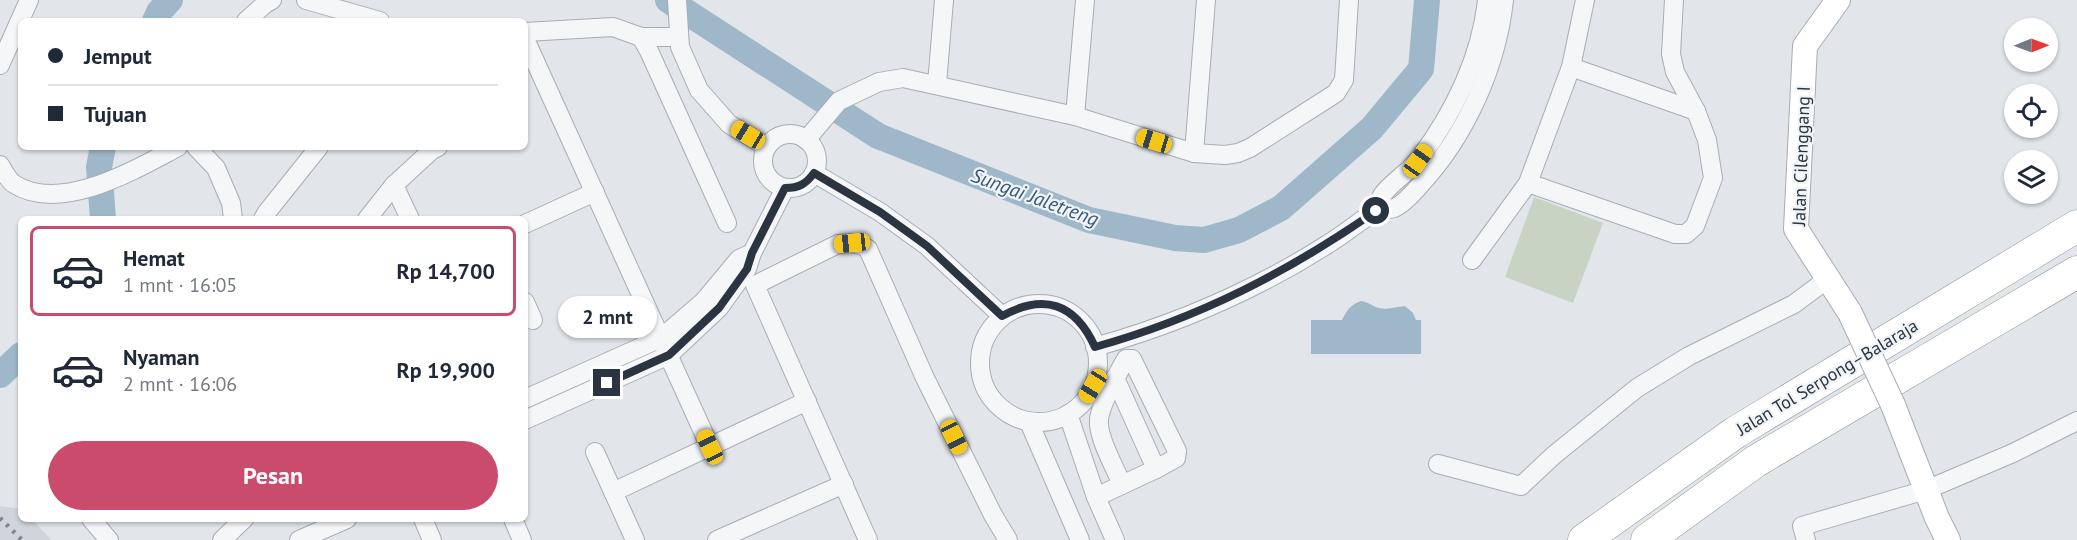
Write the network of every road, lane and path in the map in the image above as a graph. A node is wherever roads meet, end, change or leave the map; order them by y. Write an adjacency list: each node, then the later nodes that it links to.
1 (29, 0): 14 (street)
2 (272, 0): 15 (street)
3 (306, 0): 16 (street)
4 (944, 0): 24 (street)
5 (1085, 0): 26 (street)
6 (1206, 0): 33 (street)
7 (1350, 0): 33 (street)
8 (1487, 0): 40 (street)
9 (1504, 0): 40 (street)
10 (1585, 0): 23 (street)
11 (1674, 0): 25 (street)
12 (1838, 0): 51 (street, Jalan Cilenggang I)
13 (677, 8): 20 (street)
14 (21, 18)
15 (249, 18)
16 (369, 18)
17 (18, 25): 22 (street)
18 (528, 32): 19 (street)
19 (641, 37): 20 (street); 45 (street)
20 (679, 37): 28 (street)
21 (528, 46): 39 (street)
22 (0, 65)
23 (1571, 67): 25 (street); 36 (street)
24 (937, 84): 26 (street); 27 (street)
25 (1696, 111): 36 (street)
26 (1075, 116): 33 (street)
27 (806, 140): 28 (street); 35 (street)
28 (767, 147): 38 (street)
29 (172, 150): 34 (street)
30 (199, 150): 41 (street)
31 (317, 150): 42 (street)
32 (432, 150): 37 (street)
33 (1194, 153)
34 (0, 165)
35 (814, 173): 38 (street); 53 (street)
36 (1528, 183): 49 (street)
37 (394, 185): 43 (street); 44 (street)
38 (785, 188): 48 (street)
39 (595, 192): 46 (street); 55 (street)
40 (1376, 211): 56 (street)
41 (233, 216)
42 (265, 216)
43 (369, 216)
44 (409, 216)
45 (727, 223)
46 (528, 224)
47 (2077, 226): 91 (highway, Jalan Tol Serpong–Balaraja)
48 (752, 253): 55 (street); 57 (street)
49 (1472, 260)
50 (2077, 272): 92 (highway, Jalan Tol Serpong–Balaraja)
51 (1829, 278): 67 (street); 71 (street, Jalan Cilenggang I, bridge)
52 (528, 309): 54 (street)
53 (1002, 316): 56 (street); 64 (street)
54 (533, 320)
55 (661, 338): 57 (street); 59 (street)
56 (1095, 347): 61 (street)
57 (669, 355): 62 (street); 65 (street)
58 (1115, 378): 68 (street); 68 (street); 70 (street)
59 (528, 398)
60 (807, 401): 65 (street); 69 (street); 88 (street)
61 (1068, 414): 64 (street); 73 (street)
62 (528, 419)
63 (2077, 421): 71 (street)
64 (1029, 422): 89 (street)
65 (710, 447): 72 (street)
66 (595, 452): 72 (street)
67 (1438, 464)
68 (1156, 469): 70 (street)
69 (844, 484): 79 (street); 87 (street)
70 (1122, 484): 73 (street)
71 (1926, 490): 93 (street); 94 (street, Jalan Cilenggang I)
72 (613, 492): 85 (street)
73 (1096, 497): 90 (street)
74 (94, 522): 80 (street)
75 (241, 522): 81 (street)
76 (424, 522): 83 (street)
77 (514, 522): 84 (street)
78 (338, 526): 82 (street)
79 (751, 533): 86 (street)
80 (109, 540)
81 (222, 540)
82 (299, 540)
83 (432, 540)
84 (522, 540)
85 (635, 540)
86 (717, 540)
87 (868, 540)
88 (1008, 540)
89 (1080, 540)
90 (1115, 540)
91 (1584, 540)
92 (1647, 540)
93 (1806, 540)
94 (1948, 540)

